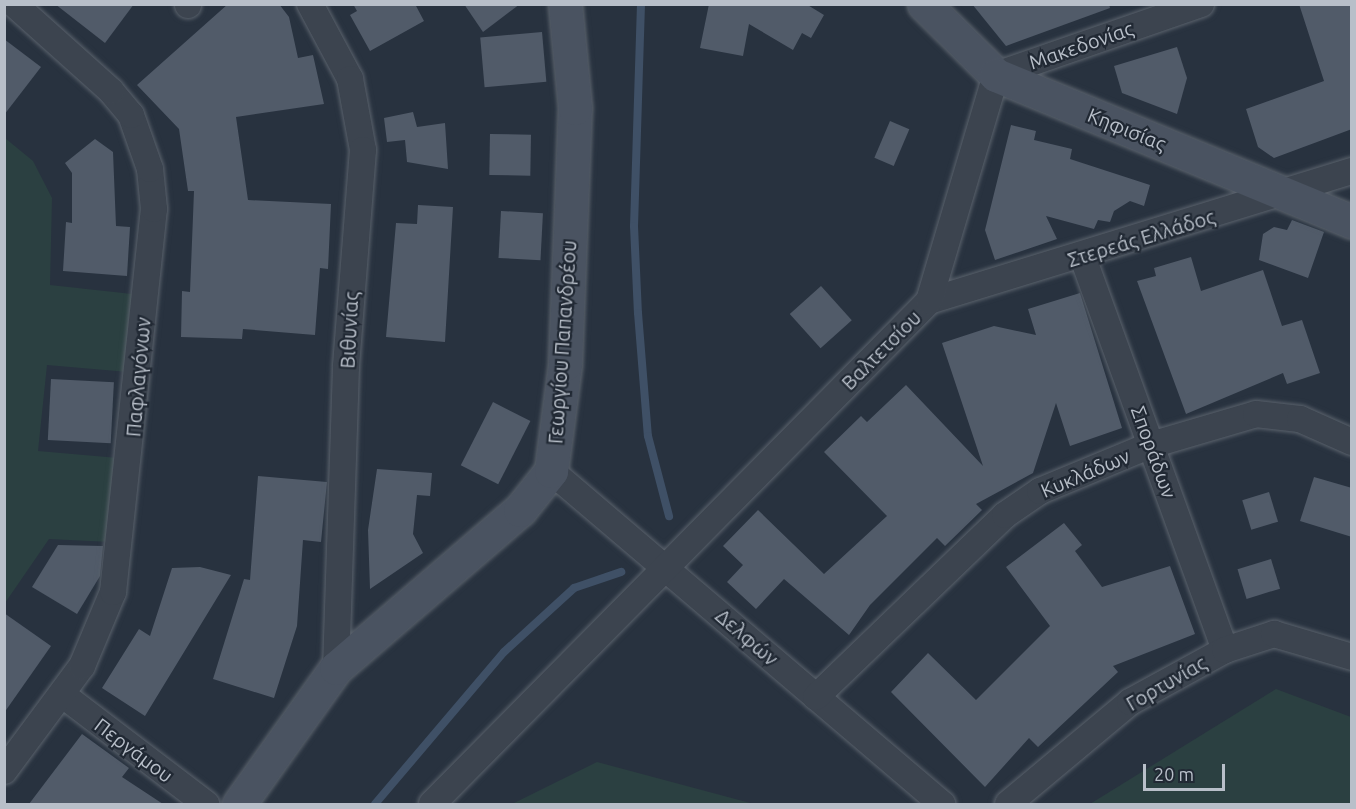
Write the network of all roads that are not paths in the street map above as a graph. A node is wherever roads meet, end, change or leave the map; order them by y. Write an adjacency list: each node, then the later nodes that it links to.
1 (14, 4): 19 (street, Παφλαγόνων)
2 (310, 4): 18 (street, Βιθυνίας)
3 (565, 4): 14 (street, Γεωργίου Παπανδρέου)
4 (924, 4): 6 (street, Κηφισίας)
5 (1201, 4): 6 (street, Μακεδονίας)
6 (996, 75): 8 (street, Κηφισίας); 11 (street, Βαλτετσίου)
7 (1352, 171): 8 (street, Στερεάς Ελλάδος)
8 (1285, 195): 9 (street, Κηφισίας); 10 (street, Στερεάς Ελλάδος)
9 (1352, 222)
10 (1082, 255): 11 (street, Στερεάς Ελλάδος); 13 (street, Σποράδων)
11 (929, 301): 15 (street, Βαλτετσίου)
12 (1352, 442): 13 (street, Κυκλάδων)
13 (1151, 445): 16 (street, Σποράδων); 20 (street, Κυκλάδων)
14 (551, 471): 15 (street, Δελφών); 18 (street, Γεωργίου Παπανδρέου)
15 (664, 564): 20 (street, Δελφών); 24 (street, Βαλτετσίου)
16 (1225, 650): 17 (street, Γορτυνίας); 26 (street, Γορτυνίας)
17 (1352, 657)
18 (336, 668): 23 (street, Γεωργίου Παπανδρέου)
19 (63, 695): 21 (street, Παφλαγόνων); 22 (street, Περγάμου)
20 (816, 697): 25 (street, Δελφών)
21 (4, 771)
22 (206, 804)
23 (239, 804)
24 (432, 804)
25 (942, 804)
26 (1008, 804)

